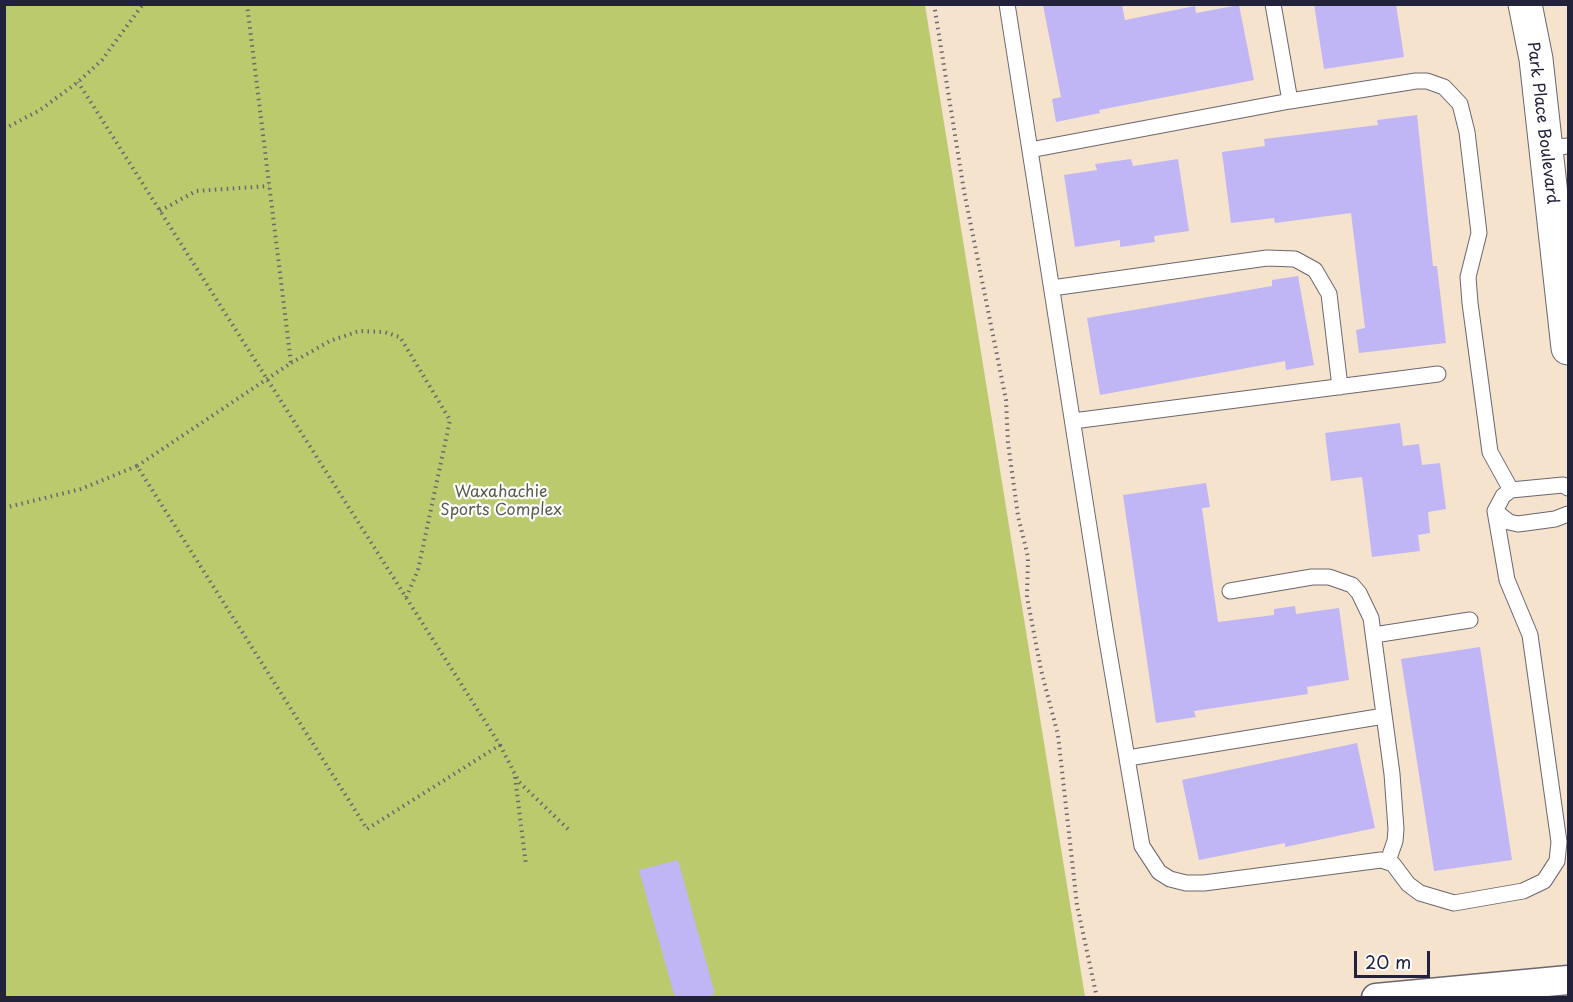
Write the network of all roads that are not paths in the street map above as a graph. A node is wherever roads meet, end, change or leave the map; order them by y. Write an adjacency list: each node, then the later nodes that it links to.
1 (1007, 4): 6 (lane)
2 (1273, 4): 4 (lane)
3 (1525, 4): 5 (street, Park Place Boulevard)
4 (1290, 101): 6 (lane); 13 (lane)
5 (1557, 147): 8 (street, Park Place Boulevard)
6 (1030, 150): 7 (lane)
7 (1052, 288): 10 (lane); 11 (lane)
8 (1569, 348)
9 (1438, 374): 10 (lane)
10 (1340, 387): 11 (lane)
11 (1073, 421): 20 (lane)
12 (1569, 488): 13 (lane)
13 (1511, 490): 14 (lane)
14 (1495, 511): 15 (lane); 21 (lane)
15 (1569, 513)
16 (1230, 591): 18 (lane)
17 (1470, 620): 18 (lane)
18 (1374, 636): 19 (lane)
19 (1384, 716): 20 (lane); 21 (lane)
20 (1128, 758): 21 (lane)
21 (1388, 861)
22 (1569, 980): 23 (street)
23 (1376, 998)

